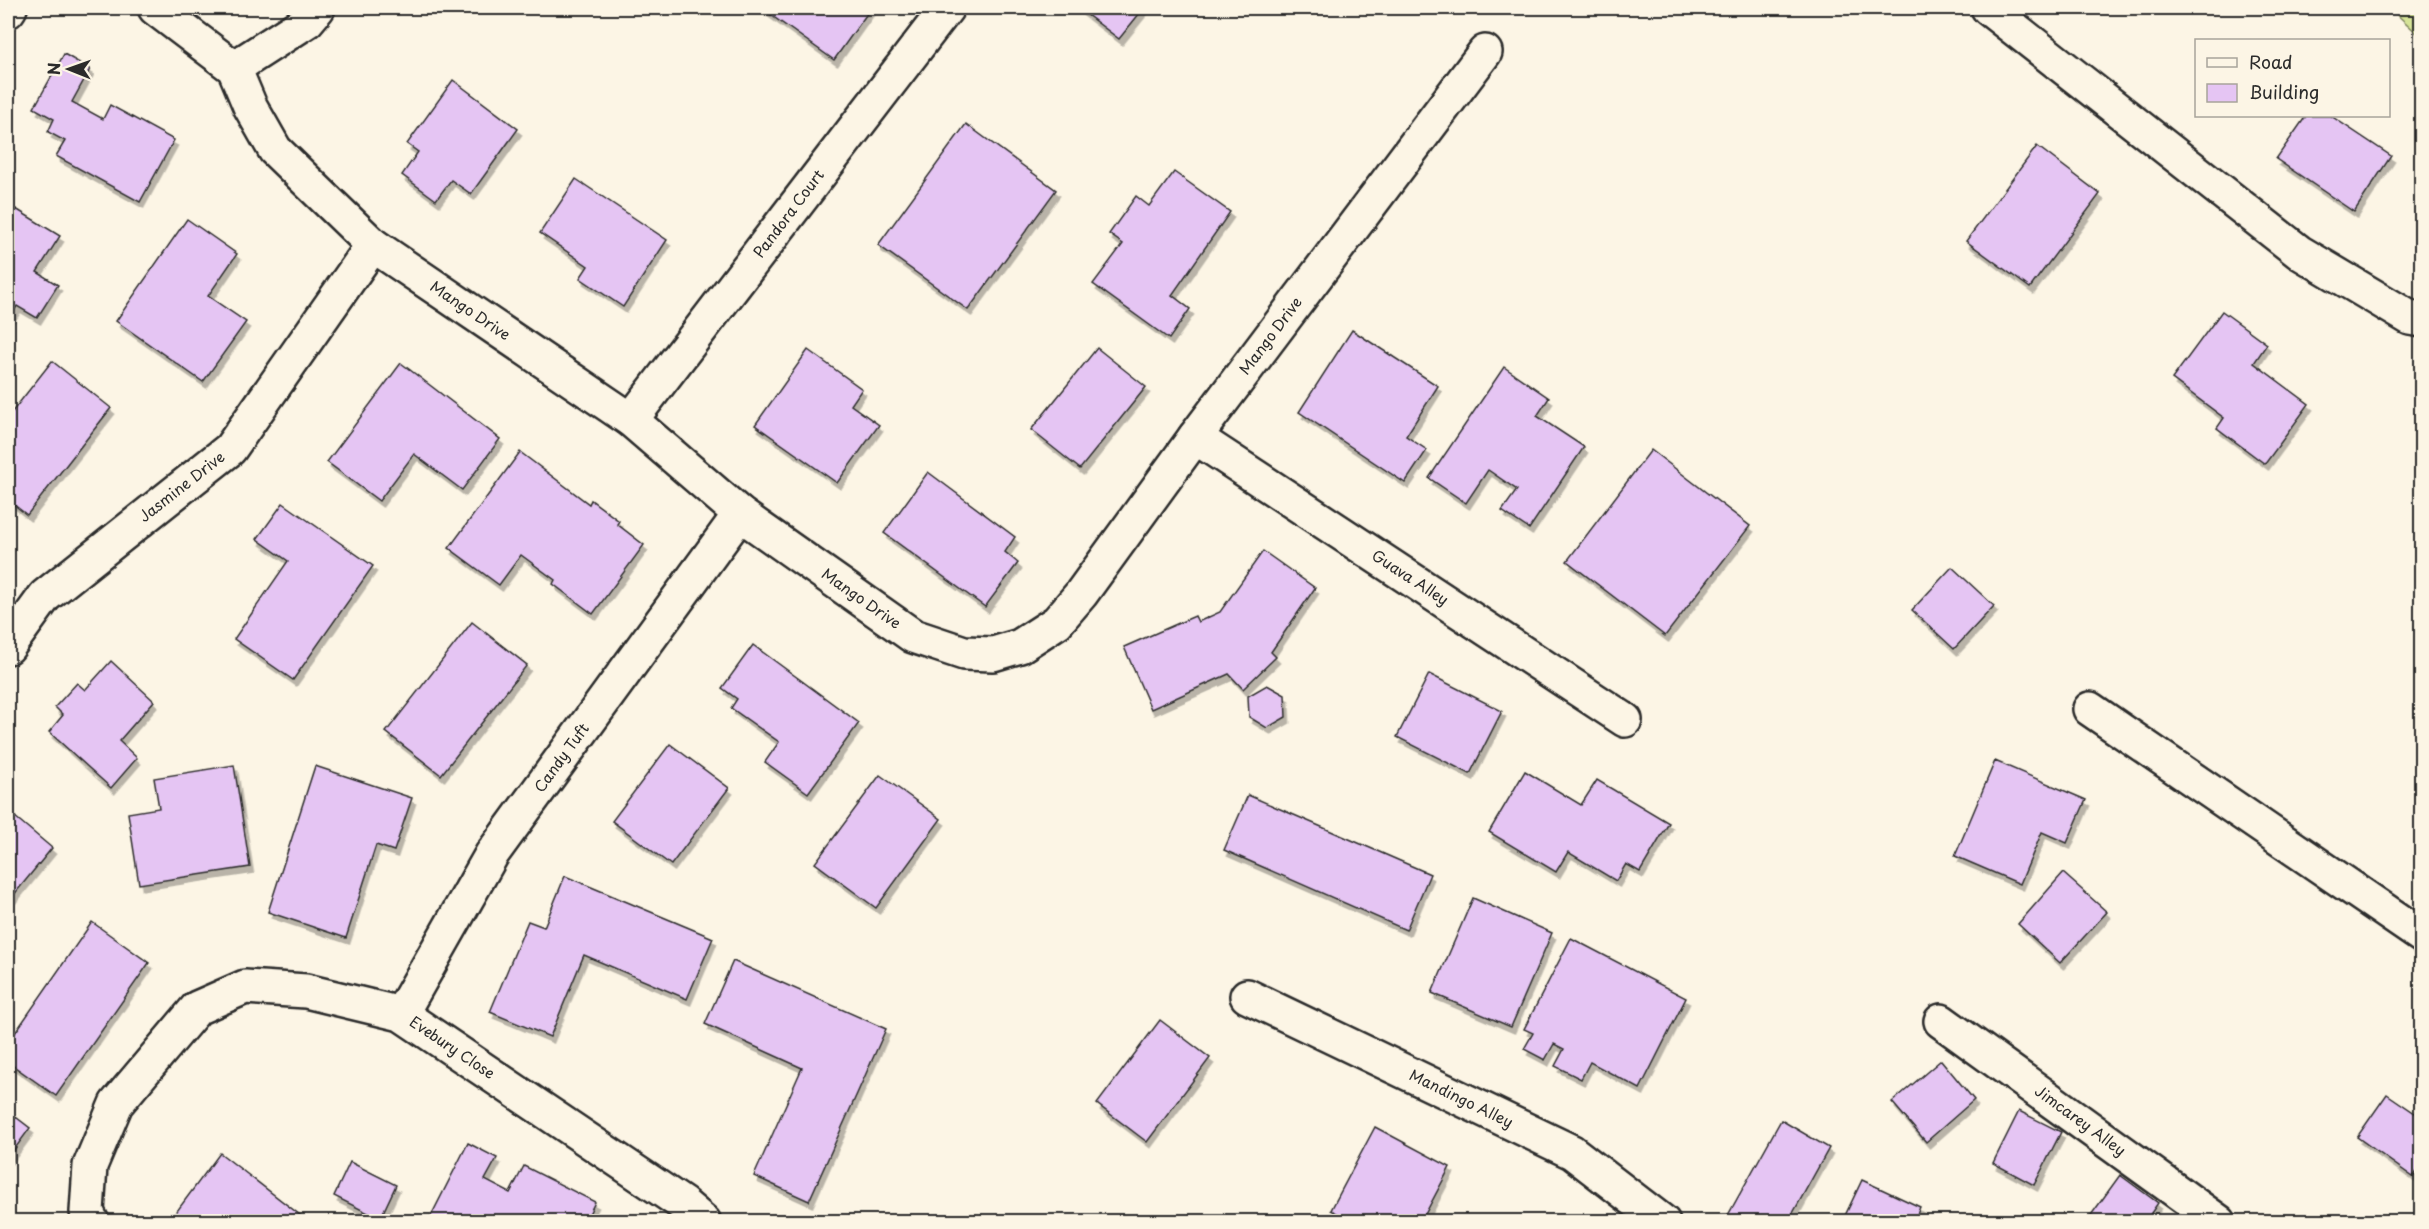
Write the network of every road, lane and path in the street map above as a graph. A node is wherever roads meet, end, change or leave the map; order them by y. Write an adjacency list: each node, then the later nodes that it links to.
1 (155, 8): 6 (street, Mango Drive)
2 (318, 8): 6 (street)
3 (946, 8): 9 (street, Pandora Court)
4 (1988, 8): 8 (street)
5 (1485, 52): 10 (street, Mango Drive)
6 (234, 68): 7 (street, Mango Drive)
7 (373, 245): 9 (street, Mango Drive); 12 (street, Jasmine Drive)
8 (2421, 320)
9 (631, 420): 11 (street, Mango Drive)
10 (1195, 437): 11 (street, Mango Drive); 14 (street, Guava Alley)
11 (740, 514): 17 (street, Candy Tuft)
12 (8, 647)
13 (2090, 709): 15 (street)
14 (1625, 720)
15 (2421, 936)
16 (1247, 996): 21 (street, Mandingo Alley)
17 (401, 1014): 19 (street, Evebury Close); 20 (street, Evebury Close)
18 (1941, 1021): 22 (street, Jimcarey Alley)
19 (92, 1221)
20 (704, 1221)
21 (1663, 1221)
22 (2219, 1221)

